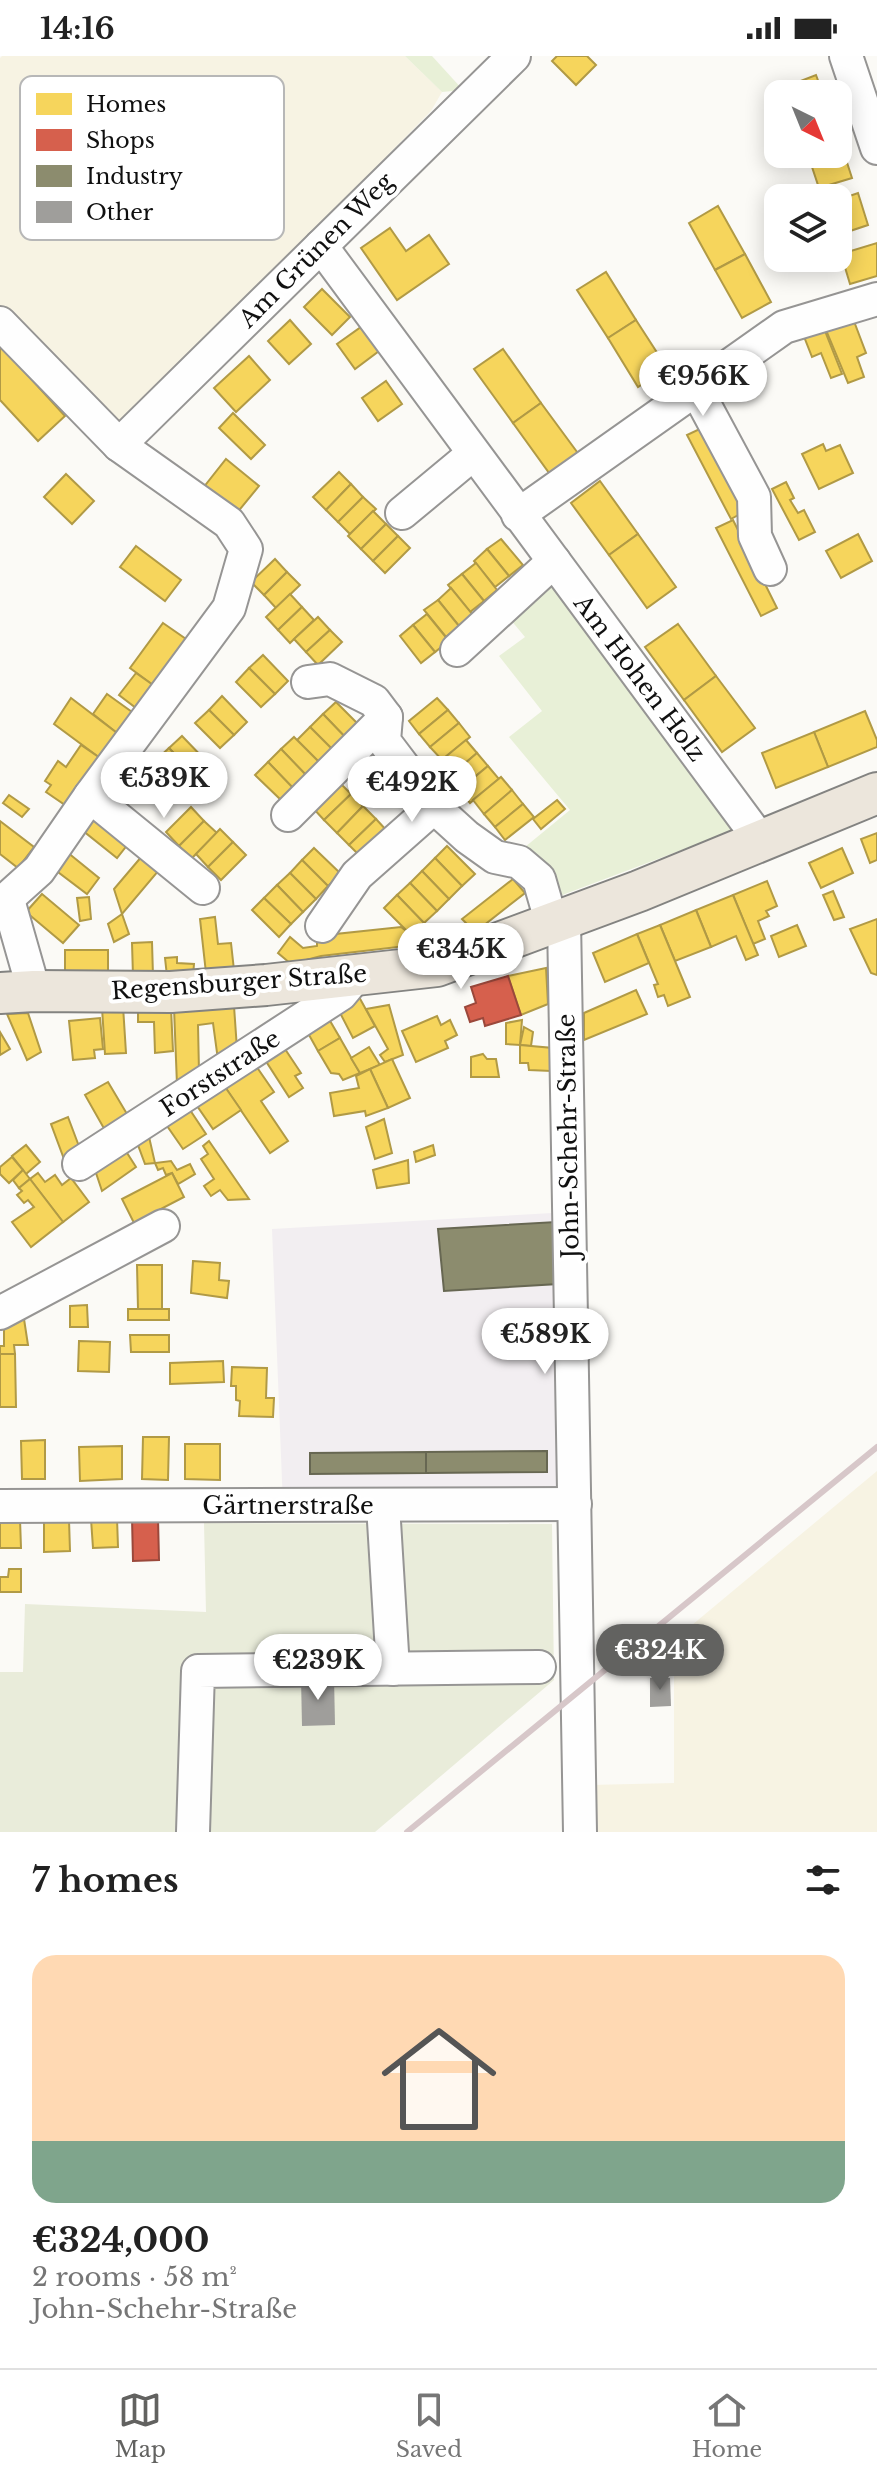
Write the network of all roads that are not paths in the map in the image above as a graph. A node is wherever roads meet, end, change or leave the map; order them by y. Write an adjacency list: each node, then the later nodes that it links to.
1 (514, 56): 4 (street, Am Grünen Weg)
2 (846, 56): 3 (street)
3 (877, 148)
4 (321, 246): 8 (street, Am Grünen Weg); 9 (street, Am Hohen Holz)
5 (877, 299): 7 (street)
6 (0, 323): 8 (street)
7 (696, 389): 11 (street); 13 (street)
8 (119, 445): 18 (street)
9 (473, 454): 10 (street); 11 (street, Am Hohen Holz)
10 (402, 513)
11 (518, 515): 12 (street, Am Hohen Holz)
12 (554, 561): 14 (street); 21 (street, Am Hohen Holz)
13 (770, 569)
14 (457, 650)
15 (308, 682): 16 (street)
16 (386, 717): 19 (street, John-Schehr-Straße); 20 (street)
17 (877, 793): 21 (main road, Regensburger Straße)
18 (90, 796): 22 (street); 23 (street)
19 (434, 807): 24 (street, John-Schehr-Straße); 25 (street)
20 (288, 815)
21 (761, 841): 24 (main road, Regensburger Straße)
22 (203, 888)
23 (4, 902): 27 (street)
24 (558, 922): 26 (main road, Regensburger Straße); 31 (street, John-Schehr-Straße)
25 (322, 926)
26 (356, 976): 27 (main road, Regensburger Straße); 28 (street, Forststraße)
27 (17, 992)
28 (79, 1164)
29 (163, 1226): 30 (street)
30 (0, 1313)
31 (575, 1504): 32 (street, Gärtnerstraße); 37 (street, John-Schehr-Straße)
32 (383, 1505): 33 (street, Gärtnerstraße); 35 (street)
33 (0, 1506)
34 (539, 1667): 35 (street)
35 (393, 1669): 36 (street)
36 (193, 1832)
37 (580, 1832)

